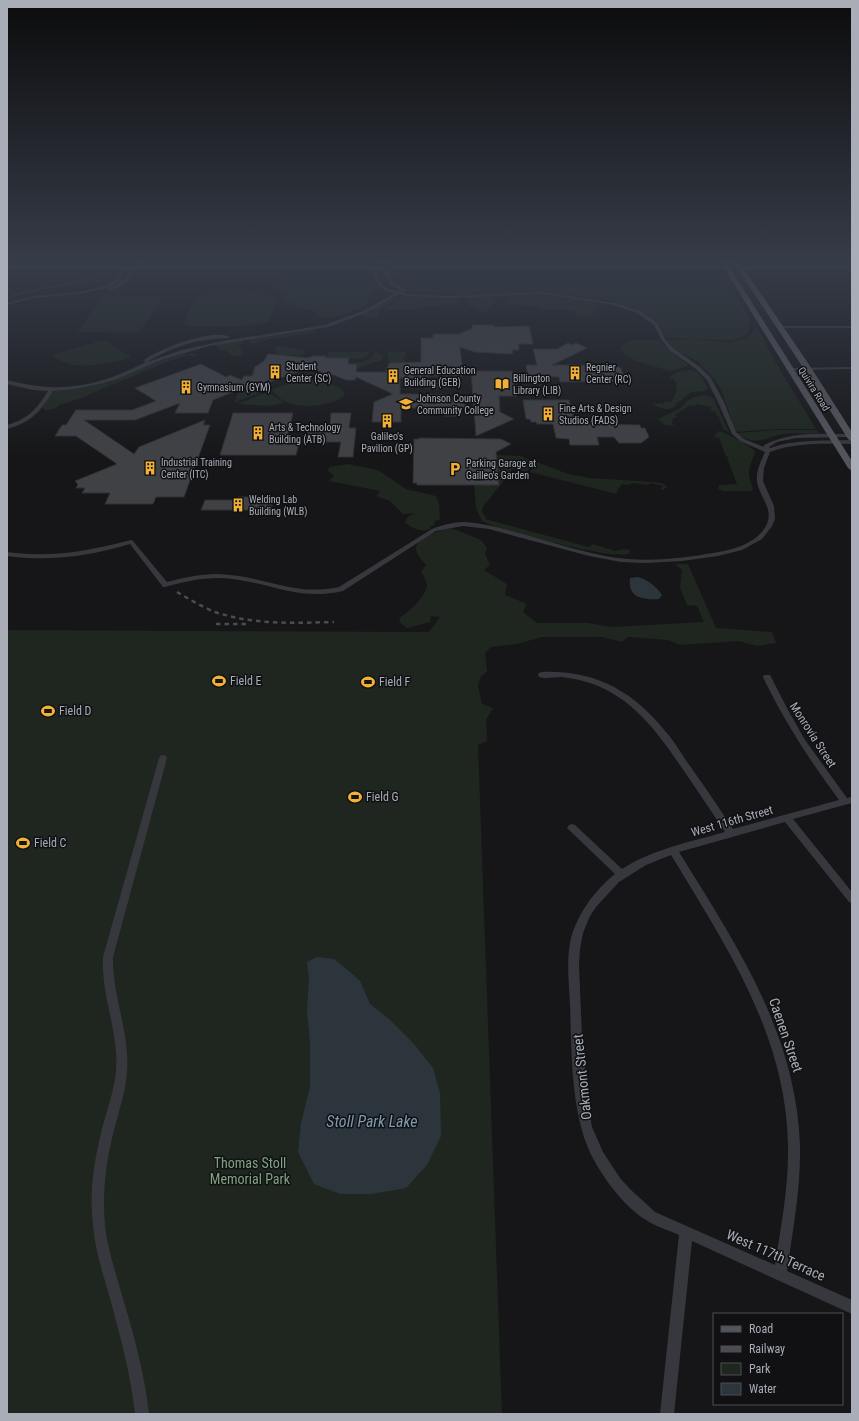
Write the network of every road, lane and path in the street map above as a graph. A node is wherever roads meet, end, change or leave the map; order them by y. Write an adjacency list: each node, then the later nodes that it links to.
1 (324, 326): 6 (street)
2 (657, 326): 16 (street)
3 (763, 326): 8 (main road, Quivira Road)
4 (779, 327): 5 (street); 9 (main road, Quivira Road)
5 (852, 327)
6 (263, 336): 10 (street); 10 (street)
7 (852, 368): 9 (street)
8 (789, 369): 9 (street); 14 (main road, Quivira Road)
9 (808, 369): 15 (main road, Quivira Road)
10 (123, 374): 12 (street)
11 (7, 382): 12 (street)
12 (52, 388): 13 (street)
13 (7, 427)
14 (833, 439): 15 (street); 17 (street); 18 (street); 19 (main road, Quivira Road)
15 (851, 439)
16 (744, 441): 17 (street); 18 (street)
17 (776, 441): 18 (street)
18 (768, 451): 20 (street)
19 (852, 468)
20 (7, 554)
21 (542, 675): 27 (street)
22 (767, 677): 24 (street, Monrovia Street)
23 (163, 758): 34 (street)
24 (848, 801): 25 (street, West 116th Street)
25 (787, 818): 27 (street, West 116th Street); 30 (street)
26 (572, 828): 29 (street)
27 (731, 833): 28 (street, West 116th Street)
28 (673, 850): 29 (street, West 116th Street); 32 (street, Caenen Street)
29 (622, 875): 31 (street, Oakmont Street)
30 (852, 899)
31 (686, 1233): 32 (street, West 117th Terrace); 35 (street)
32 (780, 1274): 33 (street, West 117th Terrace)
33 (852, 1307)
34 (142, 1414)
35 (667, 1414)

